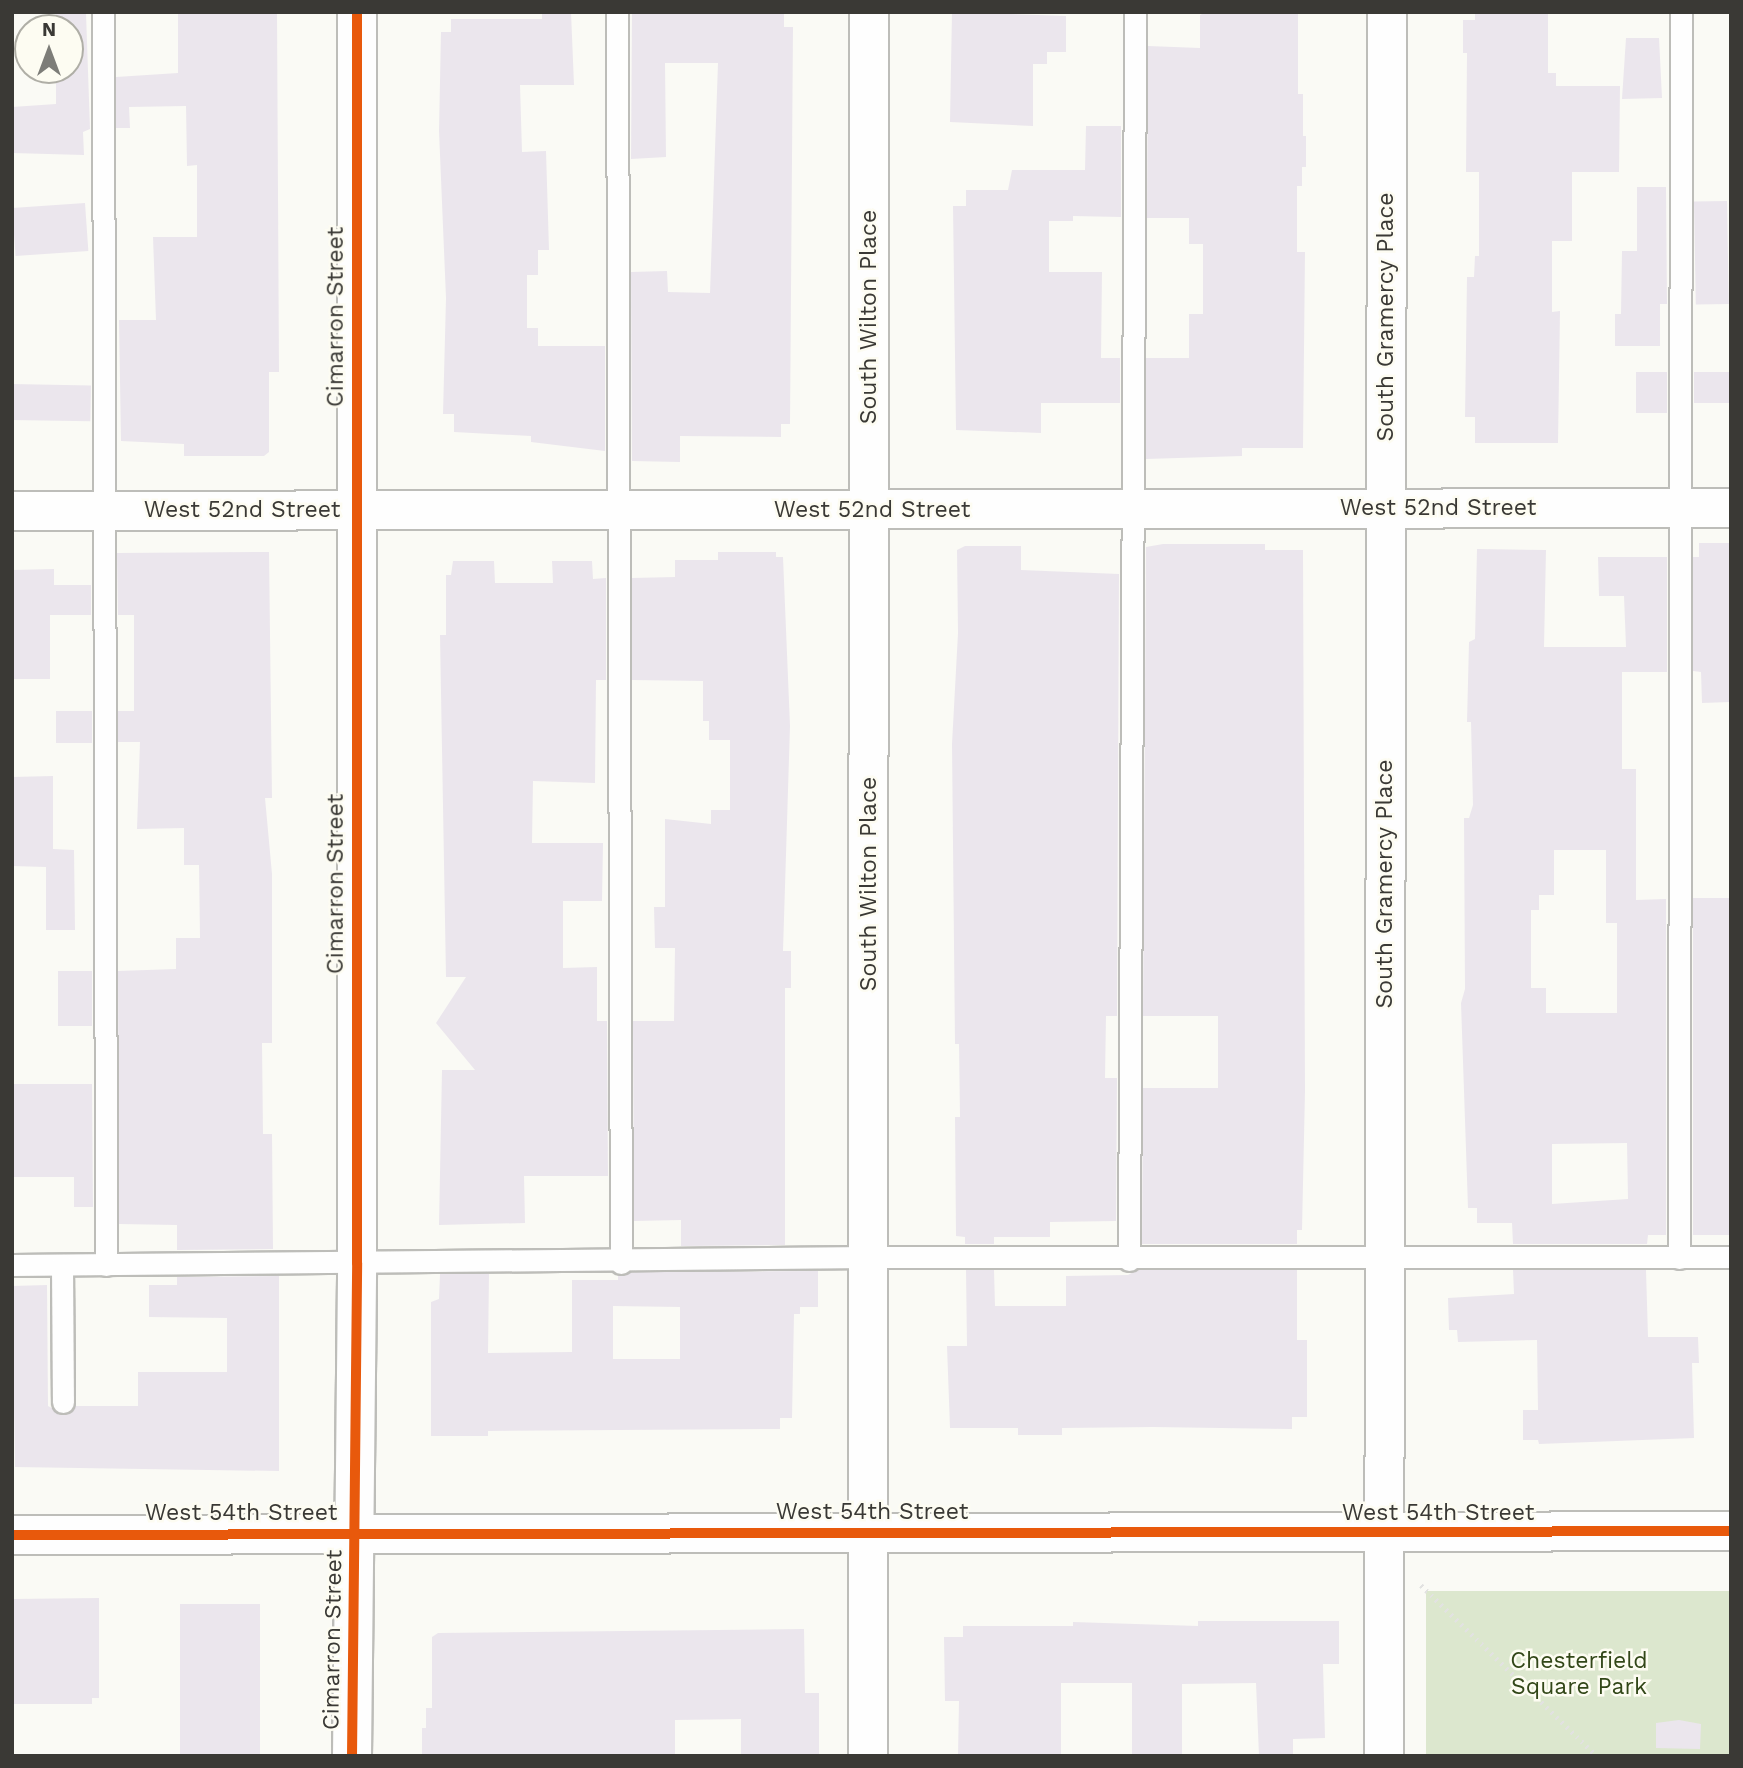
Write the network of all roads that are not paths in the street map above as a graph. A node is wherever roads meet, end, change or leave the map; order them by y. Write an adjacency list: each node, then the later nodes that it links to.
1 (103, 12): 16 (lane)
2 (357, 12): 12 (street, Cimarron Street)
3 (617, 12): 13 (lane)
4 (869, 12): 14 (street, South Wilton Place)
5 (1135, 12): 11 (lane)
6 (1387, 12): 8 (street, South Gramercy Place)
7 (1681, 12): 9 (lane)
8 (1386, 507): 9 (street, West 52nd Street); 11 (street, West 52nd Street); 20 (street, South Gramercy Place)
9 (1682, 508): 10 (street, West 52nd Street); 19 (lane)
10 (1731, 508)
11 (1136, 509): 14 (street, West 52nd Street); 21 (lane)
12 (357, 510): 13 (street, West 52nd Street); 16 (street, West 52nd Street); 22 (street, Cimarron Street)
13 (620, 510): 14 (street, West 52nd Street); 23 (lane)
14 (869, 510): 17 (street, South Wilton Place)
15 (12, 511): 16 (street, West 52nd Street)
16 (107, 511): 26 (lane)
17 (869, 1257): 21 (lane); 23 (lane); 29 (street, South Wilton Place)
18 (1731, 1257): 19 (lane)
19 (1679, 1258): 20 (lane)
20 (1385, 1259): 21 (lane); 32 (street, South Gramercy Place)
21 (1129, 1260)
22 (357, 1263): 23 (lane); 26 (lane); 30 (street, Cimarron Street)
23 (621, 1263)
24 (12, 1265): 25 (lane)
25 (62, 1265): 26 (lane); 27 (lane)
26 (106, 1265)
27 (63, 1402)
28 (1731, 1531): 32 (street, West 54th Street)
29 (867, 1532): 30 (street, West 54th Street); 32 (street, West 54th Street); 34 (street, South Wilton Place)
30 (355, 1534): 31 (street, West 54th Street); 33 (street, Cimarron Street)
31 (12, 1535)
32 (1384, 1535): 35 (street, South Gramercy Place)
33 (352, 1756)
34 (867, 1756)
35 (1384, 1756)

